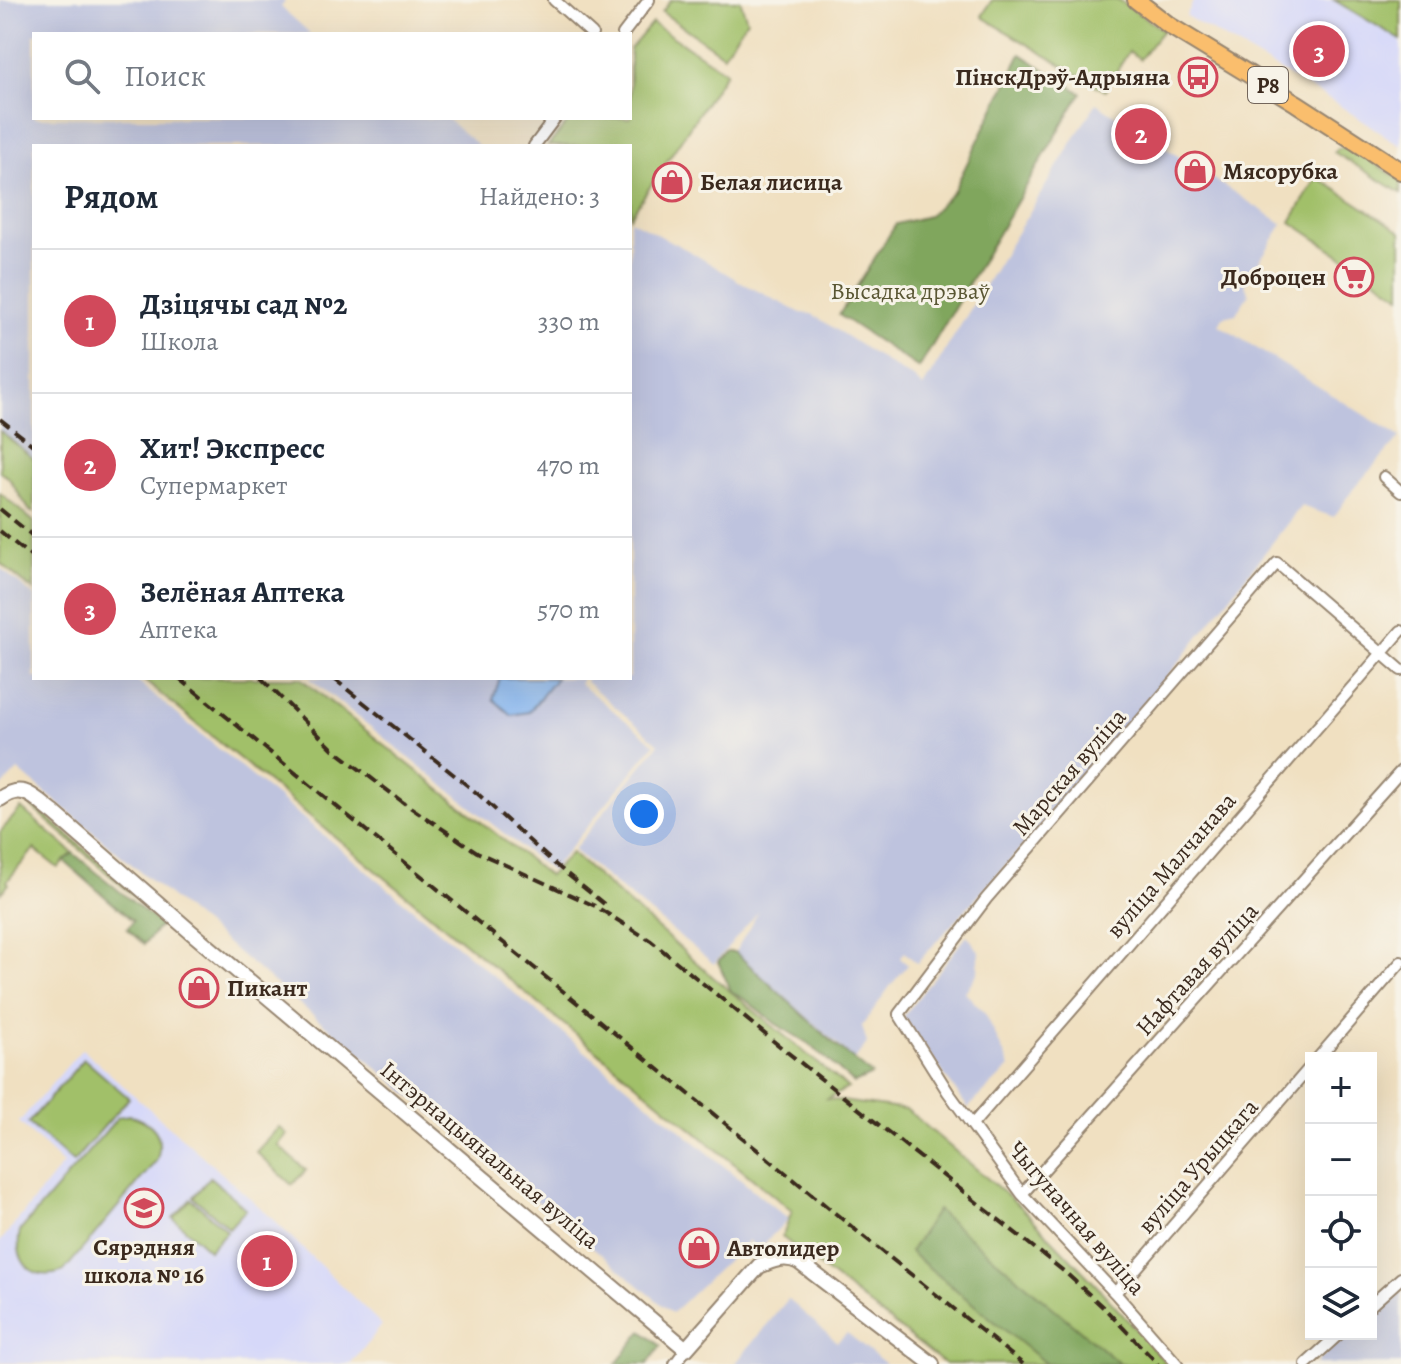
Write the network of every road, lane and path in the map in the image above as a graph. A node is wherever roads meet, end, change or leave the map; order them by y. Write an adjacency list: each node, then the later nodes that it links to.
1 (554, 0): 4 (street)
2 (649, 0): 5 (street)
3 (1136, 0): 8 (main road, Р8)
4 (590, 32)
5 (625, 32)
6 (554, 120): 7 (street)
7 (536, 144)
8 (1401, 171)
9 (1384, 477): 10 (street)
10 (1401, 492)
11 (1401, 631): 12 (street, вуліца Малчанава)
12 (1382, 653): 13 (street); 17 (street, Марская вуліца); 20 (street, вуліца Малчанава)
13 (1401, 670)
14 (1401, 771): 21 (street, Нафтавая вуліца)
15 (0, 799): 26 (street, Інтэрнацыянальная вуліца)
16 (1401, 962): 18 (street)
17 (899, 1014): 20 (street, Чыгуначная вуліца)
18 (1323, 1052)
19 (1305, 1073): 23 (street, вуліца Урыцкага)
20 (972, 1125): 21 (street, Чыгуначная вуліца)
21 (1022, 1194): 23 (street, Чыгуначная вуліца)
22 (1401, 1278): 24 (street)
23 (1115, 1293): 29 (street, Чыгуначная вуліца)
24 (1377, 1300)
25 (1332, 1340): 30 (street)
26 (686, 1349): 27 (street); 28 (street)
27 (675, 1364)
28 (932, 1364)
29 (1177, 1364)
30 (1306, 1364)

